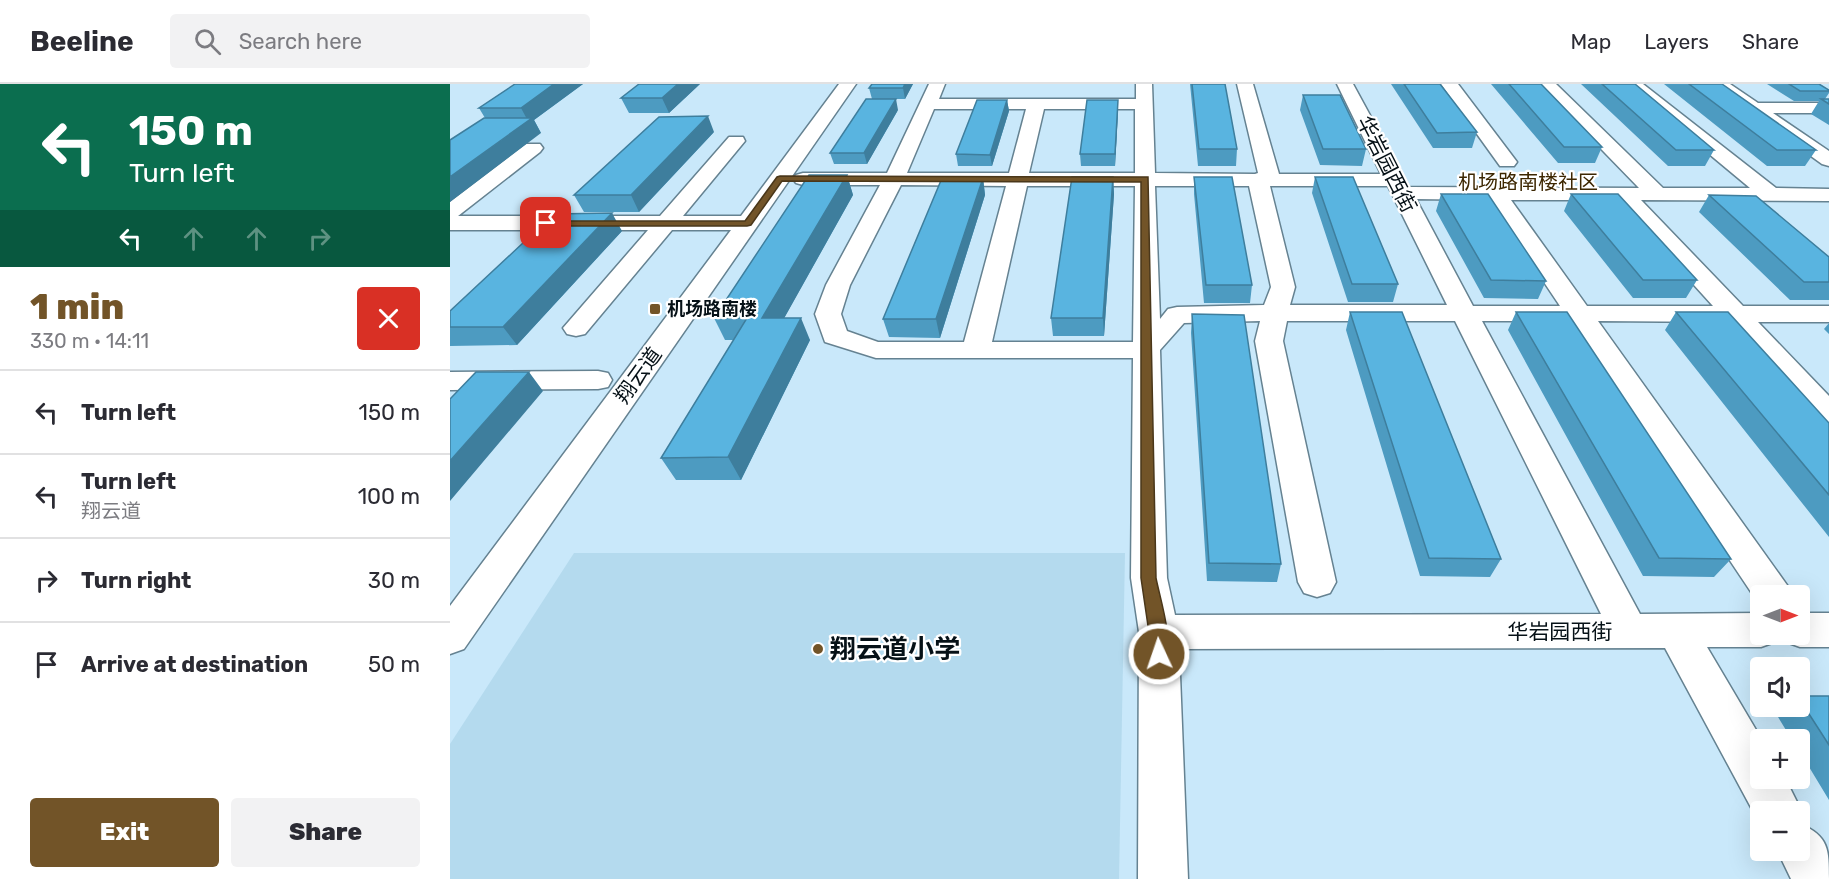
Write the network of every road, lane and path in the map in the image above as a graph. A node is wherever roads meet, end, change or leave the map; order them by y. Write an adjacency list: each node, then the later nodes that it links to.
1 (848, 84): 17 (street, 翔云道)
2 (1245, 84): 21 (street)
3 (1345, 84): 22 (street, 华岩园西街)
4 (1449, 84): 16 (street)
5 (1546, 84): 25 (street)
6 (1633, 84): 27 (street)
7 (1719, 84): 11 (street)
8 (932, 94): 10 (street); 18 (street)
9 (1144, 94): 10 (street); 20 (street)
10 (1036, 104): 19 (street)
11 (1753, 108): 12 (street); 15 (street)
12 (1829, 108)
13 (736, 141): 32 (street)
14 (533, 148): 29 (street)
15 (1829, 160)
16 (1507, 162)
17 (780, 178): 18 (street); 33 (street, 翔云道)
18 (894, 179): 19 (street); 40 (street)
19 (1018, 179): 20 (street); 40 (street)
20 (1145, 179): 21 (street); 41 (street)
21 (1264, 179): 22 (street); 34 (street)
22 (1398, 186): 23 (street); 35 (street, 华岩园西街)
23 (1496, 194): 24 (street); 36 (street)
24 (1623, 194): 25 (street); 37 (street)
25 (1657, 194): 26 (street)
26 (1748, 195): 27 (street); 30 (street)
27 (1771, 195): 28 (street)
28 (1829, 195)
29 (450, 212)
30 (1775, 217)
31 (450, 223): 32 (street)
32 (665, 224): 33 (street); 39 (street)
33 (747, 224): 47 (street, 翔云道)
34 (1275, 313): 35 (street); 41 (street); 45 (street)
35 (1464, 313): 36 (street); 48 (street, 华岩园西街)
36 (1579, 313): 37 (street); 46 (street)
37 (1735, 314): 38 (street); 44 (street)
38 (1829, 314)
39 (576, 328)
40 (976, 350): 41 (street)
41 (1146, 350): 53 (street)
42 (598, 380): 43 (street)
43 (450, 381)
44 (1829, 414)
45 (1317, 582)
46 (1766, 585)
47 (464, 597): 54 (street, 翔云道)
48 (1629, 630): 49 (street); 53 (street, 华岩园西街)
49 (1676, 630): 50 (street); 55 (street)
50 (1750, 630)
51 (1810, 630): 52 (street)
52 (1829, 630)
53 (1159, 632): 57 (street)
54 (450, 637)
55 (1773, 801)
56 (1808, 861): 58 (street)
57 (1163, 879)
58 (1818, 879)

